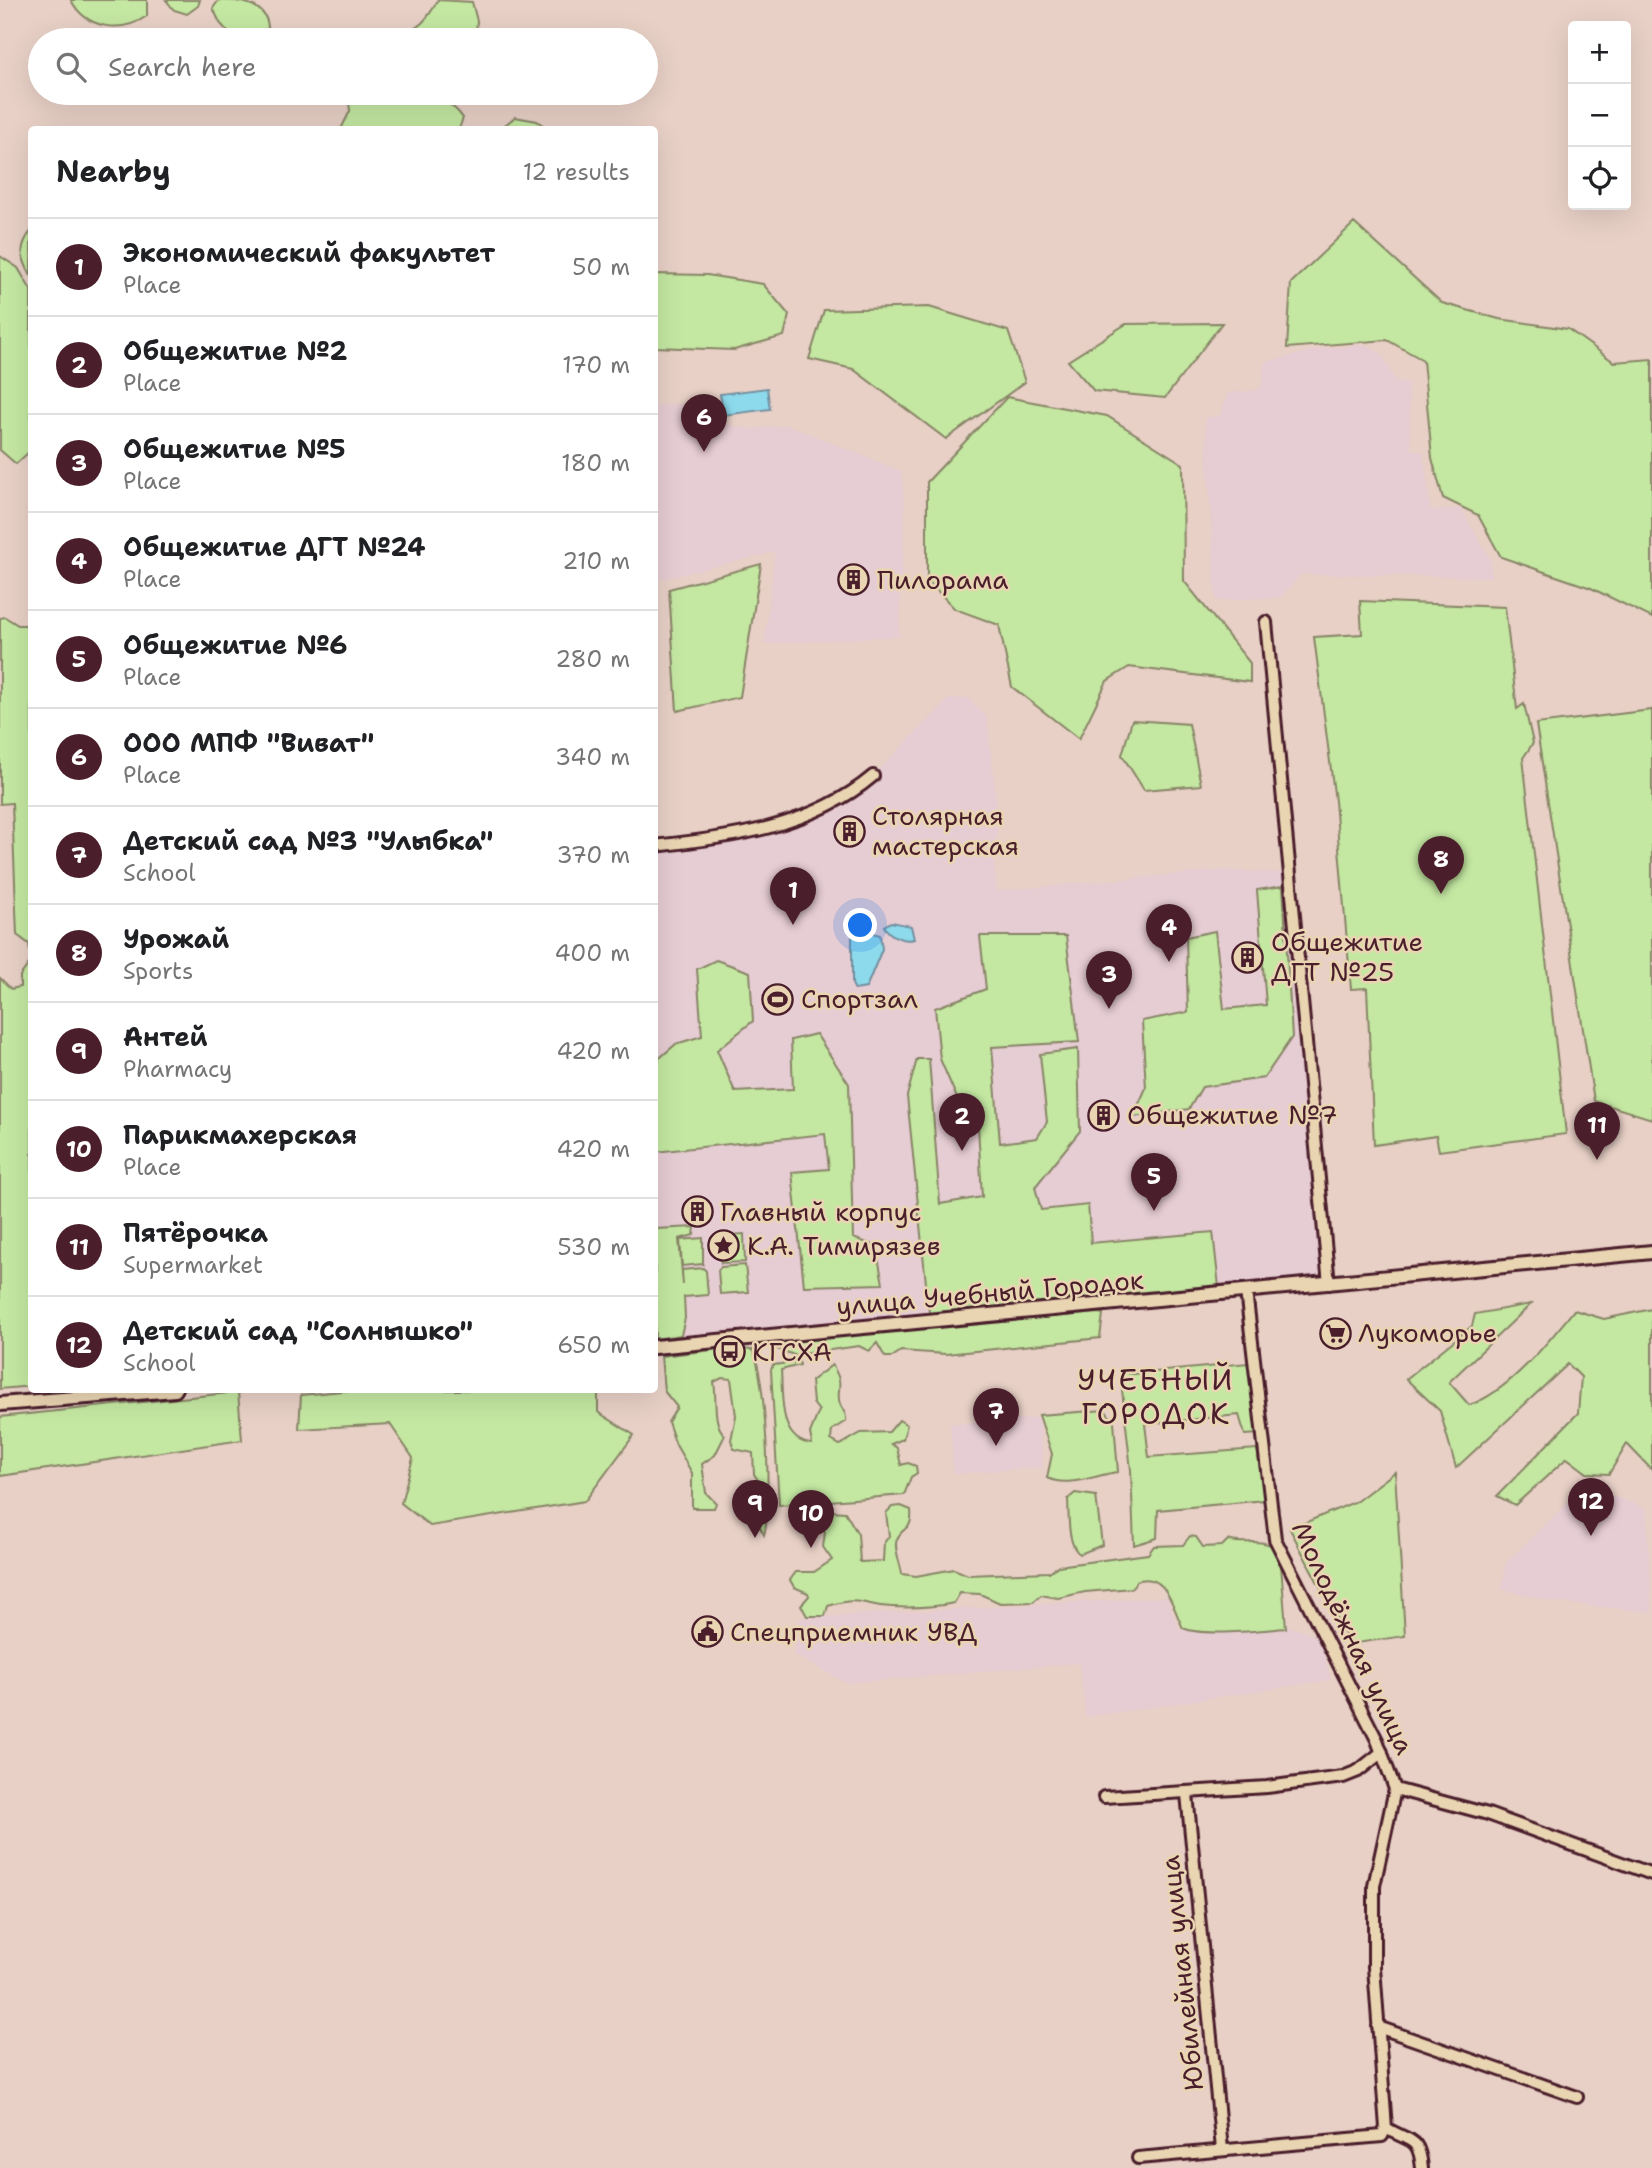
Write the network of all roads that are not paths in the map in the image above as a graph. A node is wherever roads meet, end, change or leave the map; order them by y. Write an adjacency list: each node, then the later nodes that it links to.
1 (1266, 622): 5 (street)
2 (873, 776): 3 (street)
3 (658, 845)
4 (1652, 1252): 5 (street, улица Учебный Городок)
5 (1329, 1284): 6 (street, улица Учебный Городок)
6 (1246, 1292): 7 (street, улица Учебный Городок); 10 (street, Молодёжная улица)
7 (658, 1347)
8 (138, 1393): 9 (street)
9 (0, 1404)
10 (1382, 1752): 11 (street, Молодёжная улица); 12 (street)
11 (1395, 1789): 14 (street); 15 (street, Молодёжная улица)
12 (1187, 1794): 13 (street); 18 (street, Юбилейная улица)
13 (1104, 1797)
14 (1652, 1874)
15 (1378, 2027): 16 (street); 17 (street, Молодёжная улица)
16 (1577, 2097)
17 (1386, 2128): 18 (street); 20 (street)
18 (1222, 2149): 19 (street)
19 (1138, 2158)
20 (1422, 2168)

